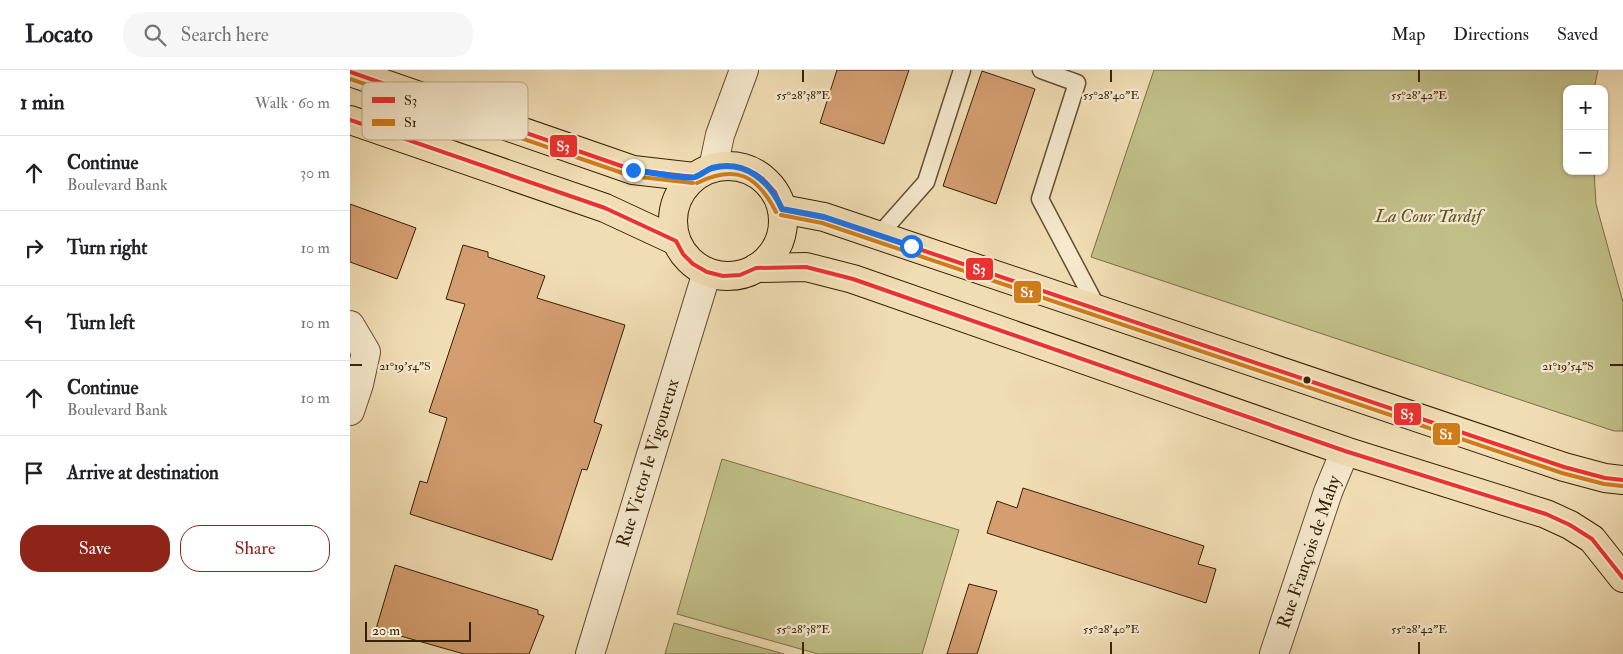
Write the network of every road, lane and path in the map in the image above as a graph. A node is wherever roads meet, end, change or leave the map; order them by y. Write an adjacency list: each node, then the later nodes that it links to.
1 (744, 70): 10 (street)
2 (962, 70): 12 (lane)
3 (1041, 70): 16 (lane)
4 (350, 72): 5 (main road)
5 (379, 82)
6 (350, 120): 7 (main road)
7 (362, 124)
8 (528, 134): 10 (main road)
9 (408, 140): 13 (main road)
10 (704, 173): 11 (main road); 13 (main road)
11 (782, 209): 12 (main road); 14 (main road)
12 (879, 235): 16 (main road)
13 (676, 241): 15 (main road)
14 (756, 268): 15 (main road); 19 (main road)
15 (707, 272): 22 (street, Rue Victor le Vigoureux)
16 (1098, 309): 20 (main road)
17 (350, 325): 18 (street)
18 (350, 410)
19 (1345, 451): 21 (main road); 23 (street, Rue François de Mahy)
20 (1623, 480)
21 (1623, 578)
22 (590, 654)
23 (1274, 654)

